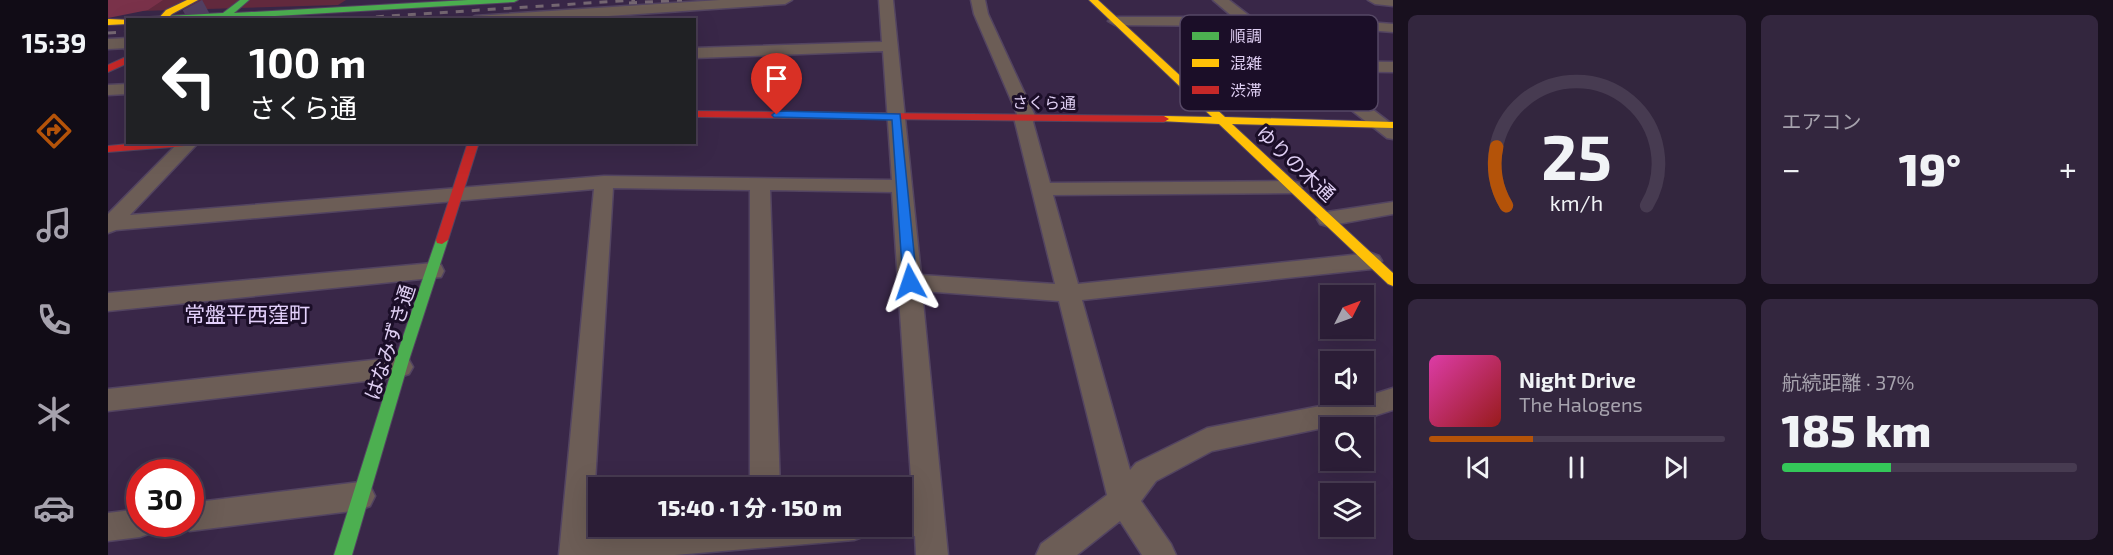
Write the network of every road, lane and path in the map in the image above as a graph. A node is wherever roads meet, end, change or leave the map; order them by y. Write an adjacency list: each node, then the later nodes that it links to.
1 (227, 0): 12 (street)
2 (245, 0): 13 (street)
3 (514, 0): 10 (street)
4 (785, 0): 17 (street)
5 (886, 0): 25 (street)
6 (978, 0): 39 (street)
7 (1093, 0): 19 (street, ゆりの木通)
8 (1220, 0): 14 (street)
9 (1376, 0): 11 (street)
10 (468, 2): 13 (street)
11 (1393, 2)
12 (202, 5): 15 (street)
13 (226, 15): 16 (street)
14 (1239, 15)
15 (157, 18)
16 (173, 18)
17 (512, 18)
18 (126, 21): 21 (street)
19 (1115, 21): 20 (street); 32 (street, ゆりの木通)
20 (1180, 21)
21 (108, 22)
22 (1378, 26): 23 (street)
23 (1393, 28)
24 (108, 44): 26 (street)
25 (890, 46): 27 (street); 38 (street)
26 (126, 51): 28 (street); 31 (street)
27 (696, 53)
28 (108, 59)
29 (1378, 67): 30 (street)
30 (1393, 67)
31 (108, 69)
32 (1180, 82)
33 (126, 89): 34 (street)
34 (108, 90)
35 (1211, 111): 40 (street, ゆりの木通)
36 (1367, 111): 41 (street)
37 (696, 114): 38 (street, さくら通)
38 (897, 117): 39 (street, さくら通); 48 (street)
39 (1025, 118): 40 (street, さくら通); 50 (street)
40 (1221, 120): 41 (street, さくら通); 49 (street, ゆりの木通)
41 (1389, 127)
42 (176, 144): 45 (street)
43 (188, 144): 54 (street)
44 (473, 144): 51 (street, はなみずき通)
45 (108, 149)
46 (604, 182): 47 (street); 51 (street); 72 (street)
47 (760, 184): 48 (street); 64 (street)
48 (902, 186): 58 (street)
49 (1292, 187): 50 (street); 53 (street, ゆりの木通)
50 (1042, 189): 59 (street)
51 (456, 194): 54 (street); 56 (street, はなみずき通)
52 (1393, 208): 53 (street)
53 (1327, 219): 55 (street, ゆりの木通)
54 (109, 225)
55 (1371, 261): 57 (street, ゆりの木通); 59 (street)
56 (433, 271): 60 (street); 61 (street, はなみずき通)
57 (1393, 281)
58 (910, 282): 59 (street); 68 (street)
59 (1069, 293): 66 (street)
60 (108, 302)
61 (400, 367): 63 (street); 65 (street, はなみずき通)
62 (1393, 399): 66 (street)
63 (108, 400)
64 (765, 477)
65 (360, 496): 67 (street); 73 (street, はなみずき通)
66 (1123, 500): 75 (street); 76 (street)
67 (204, 515)
68 (915, 522): 74 (street)
69 (126, 525): 70 (street)
70 (108, 527)
71 (705, 537): 72 (street)
72 (575, 552)
73 (343, 555)
74 (932, 555)
75 (1052, 555)
76 (1160, 555)

